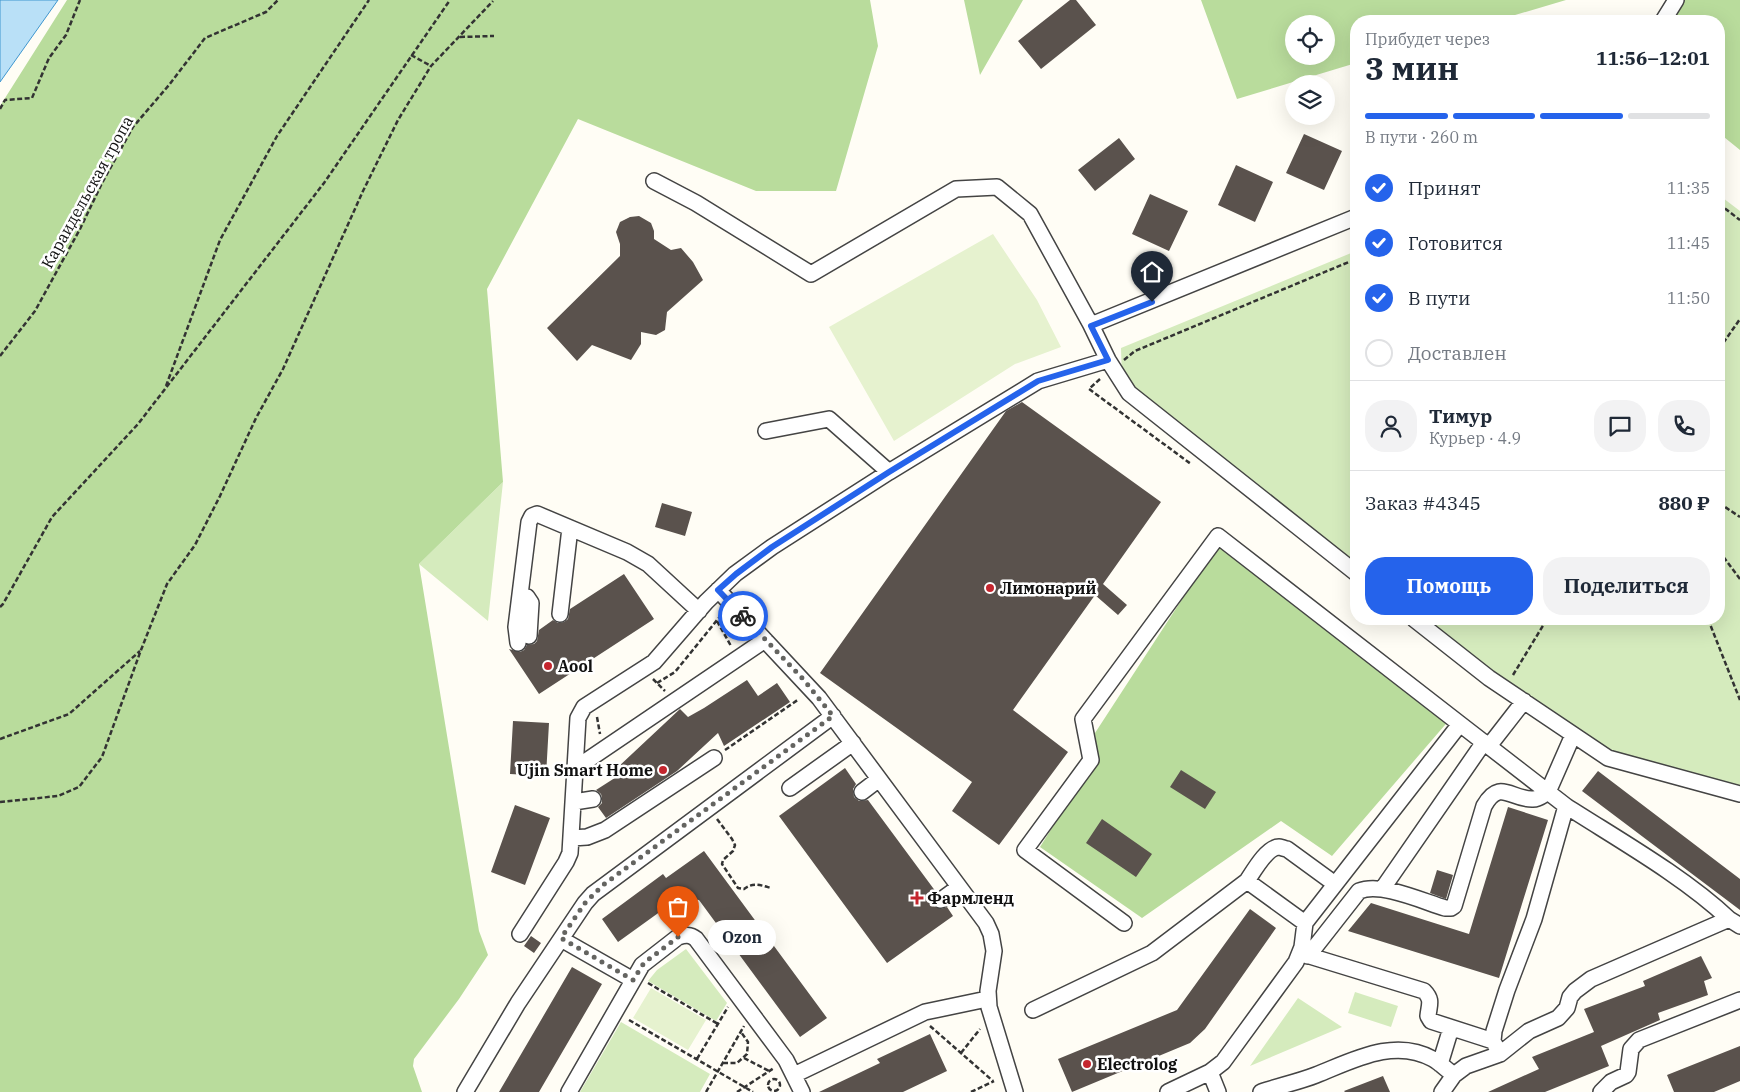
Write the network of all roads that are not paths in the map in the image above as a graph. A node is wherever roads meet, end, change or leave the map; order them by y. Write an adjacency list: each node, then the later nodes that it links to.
1 (1676, 0): 2 (street)
2 (1667, 15)
3 (654, 181): 5 (street)
4 (1350, 219): 5 (street)
5 (1091, 326): 6 (street)
6 (1111, 364): 8 (street); 10 (street)
7 (766, 431): 8 (street)
8 (889, 472): 11 (street)
9 (570, 528): 12 (street); 13 (street); 15 (street)
10 (1350, 568)
11 (718, 590): 12 (street); 16 (street)
12 (703, 606): 24 (street)
13 (560, 614)
14 (1422, 625): 17 (street)
15 (524, 639)
16 (765, 640): 18 (street); 24 (street)
17 (1524, 702): 20 (street); 22 (street)
18 (833, 716): 21 (street); 43 (street)
19 (1460, 724): 22 (street); 35 (street); 39 (street)
20 (1574, 735): 28 (street); 29 (street)
21 (853, 743): 25 (street); 26 (street)
22 (1486, 744): 28 (street); 37 (street)
23 (714, 758): 33 (street)
24 (576, 768): 31 (street)
25 (880, 779): 27 (street); 36 (street)
26 (790, 788)
27 (862, 792)
28 (1548, 792): 32 (street); 37 (street)
29 (1740, 794)
30 (593, 799): 31 (street)
31 (574, 802): 33 (street)
32 (1566, 806): 40 (street); 50 (street)
33 (572, 838): 42 (street)
34 (1247, 881): 35 (street); 41 (street); 48 (street)
35 (1335, 884): 41 (street)
36 (959, 887): 38 (street); 46 (street)
37 (1383, 888): 44 (street)
38 (941, 900)
39 (1124, 922)
40 (1734, 922): 51 (street)
41 (1304, 923): 44 (street)
42 (520, 934)
43 (561, 938): 45 (street); 56 (street)
44 (1304, 954): 49 (street); 53 (street)
45 (634, 978): 54 (street); 57 (street)
46 (988, 998): 54 (street); 59 (street)
47 (1740, 1000): 64 (street)
48 (1033, 1010)
49 (1451, 1028): 50 (street); 52 (street)
50 (1493, 1040): 51 (street)
51 (1500, 1054): 55 (street)
52 (1440, 1064): 55 (street); 62 (street)
53 (1210, 1072): 60 (street); 61 (street)
54 (794, 1075): 58 (street)
55 (1454, 1075): 63 (street)
56 (465, 1092)
57 (569, 1092)
58 (802, 1092)
59 (1015, 1092)
60 (1168, 1092)
61 (1218, 1092)
62 (1261, 1092)
63 (1442, 1092)
64 (1601, 1092)

